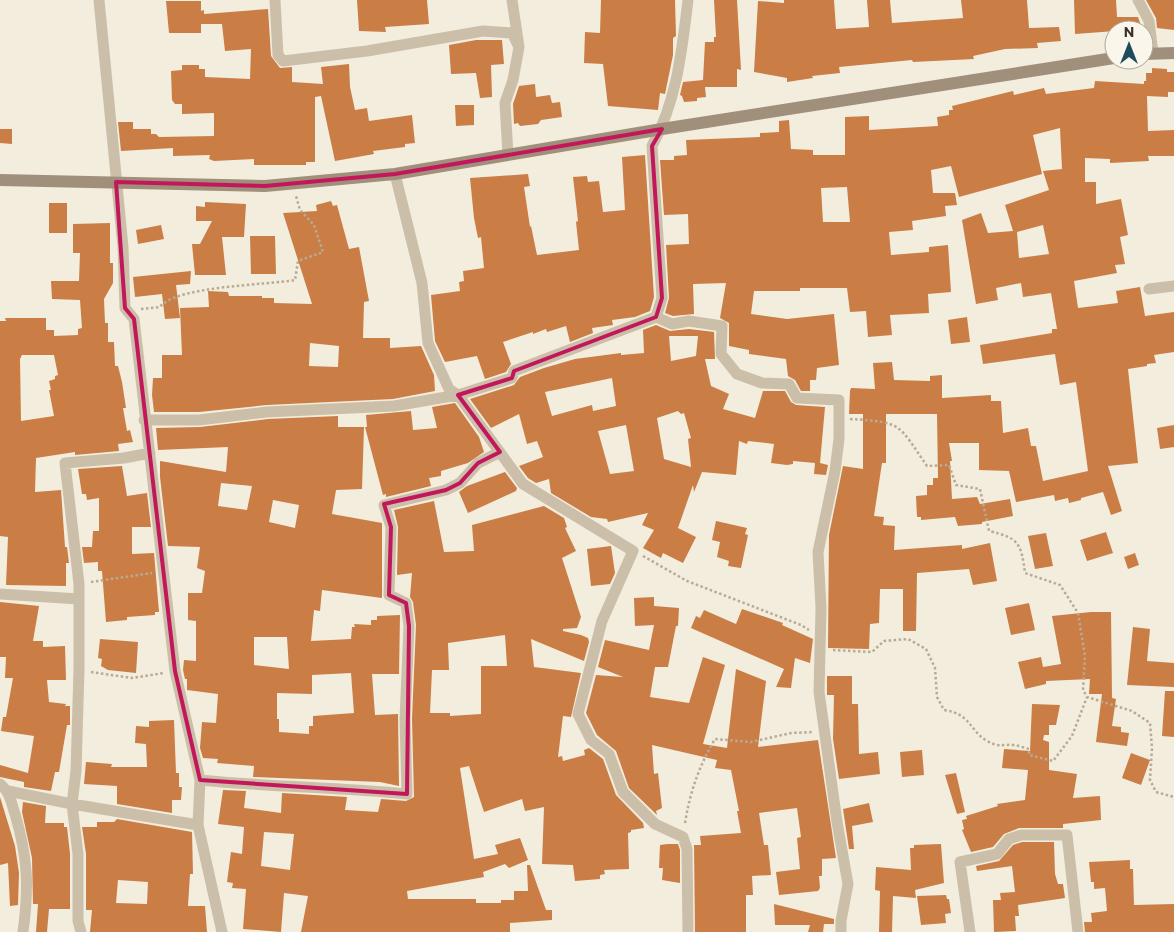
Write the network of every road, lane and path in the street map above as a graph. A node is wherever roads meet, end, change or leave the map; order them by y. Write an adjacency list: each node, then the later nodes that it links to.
1 (99, 0): 15 (street)
2 (275, 0): 7 (street)
3 (512, 0): 7 (street)
4 (688, 0): 11 (street)
5 (1138, 0): 6 (street)
6 (1148, 20)
7 (519, 47): 12 (street)
8 (1174, 53): 9 (main road)
9 (1154, 54)
10 (1104, 60): 11 (main road)
11 (662, 129): 12 (main road); 20 (street)
12 (508, 154): 13 (main road)
13 (395, 174): 16 (main road); 21 (street)
14 (0, 180): 15 (main road)
15 (116, 182): 16 (main road); 19 (street)
16 (294, 184): 19 (path)
17 (1174, 286): 18 (street)
18 (1149, 289)
19 (130, 312): 23 (street)
20 (656, 317): 21 (street); 22 (street)
21 (458, 395): 23 (street); 24 (street)
22 (840, 418): 31 (street); 34 (path)
23 (144, 420): 25 (street)
24 (500, 452): 26 (street); 36 (street)
25 (150, 454): 27 (street); 28 (street)
26 (633, 551): 31 (path); 41 (street)
27 (163, 571): 28 (path); 33 (street)
28 (80, 584): 30 (street)
29 (0, 594): 30 (street)
30 (80, 599): 32 (street)
31 (819, 648): 34 (path); 35 (street)
32 (80, 670): 33 (path); 39 (street)
33 (175, 670): 36 (street)
34 (1087, 697): 38 (path)
35 (826, 732): 41 (path); 46 (street)
36 (200, 780): 40 (street)
37 (4, 787): 39 (street); 42 (street)
38 (1174, 797)
39 (72, 804): 40 (street); 43 (street)
40 (198, 825): 44 (street)
41 (683, 837): 45 (street)
42 (23, 932)
43 (82, 932)
44 (222, 932)
45 (688, 932)
46 (841, 932)
47 (970, 932): 48 (street)
48 (1078, 932)

